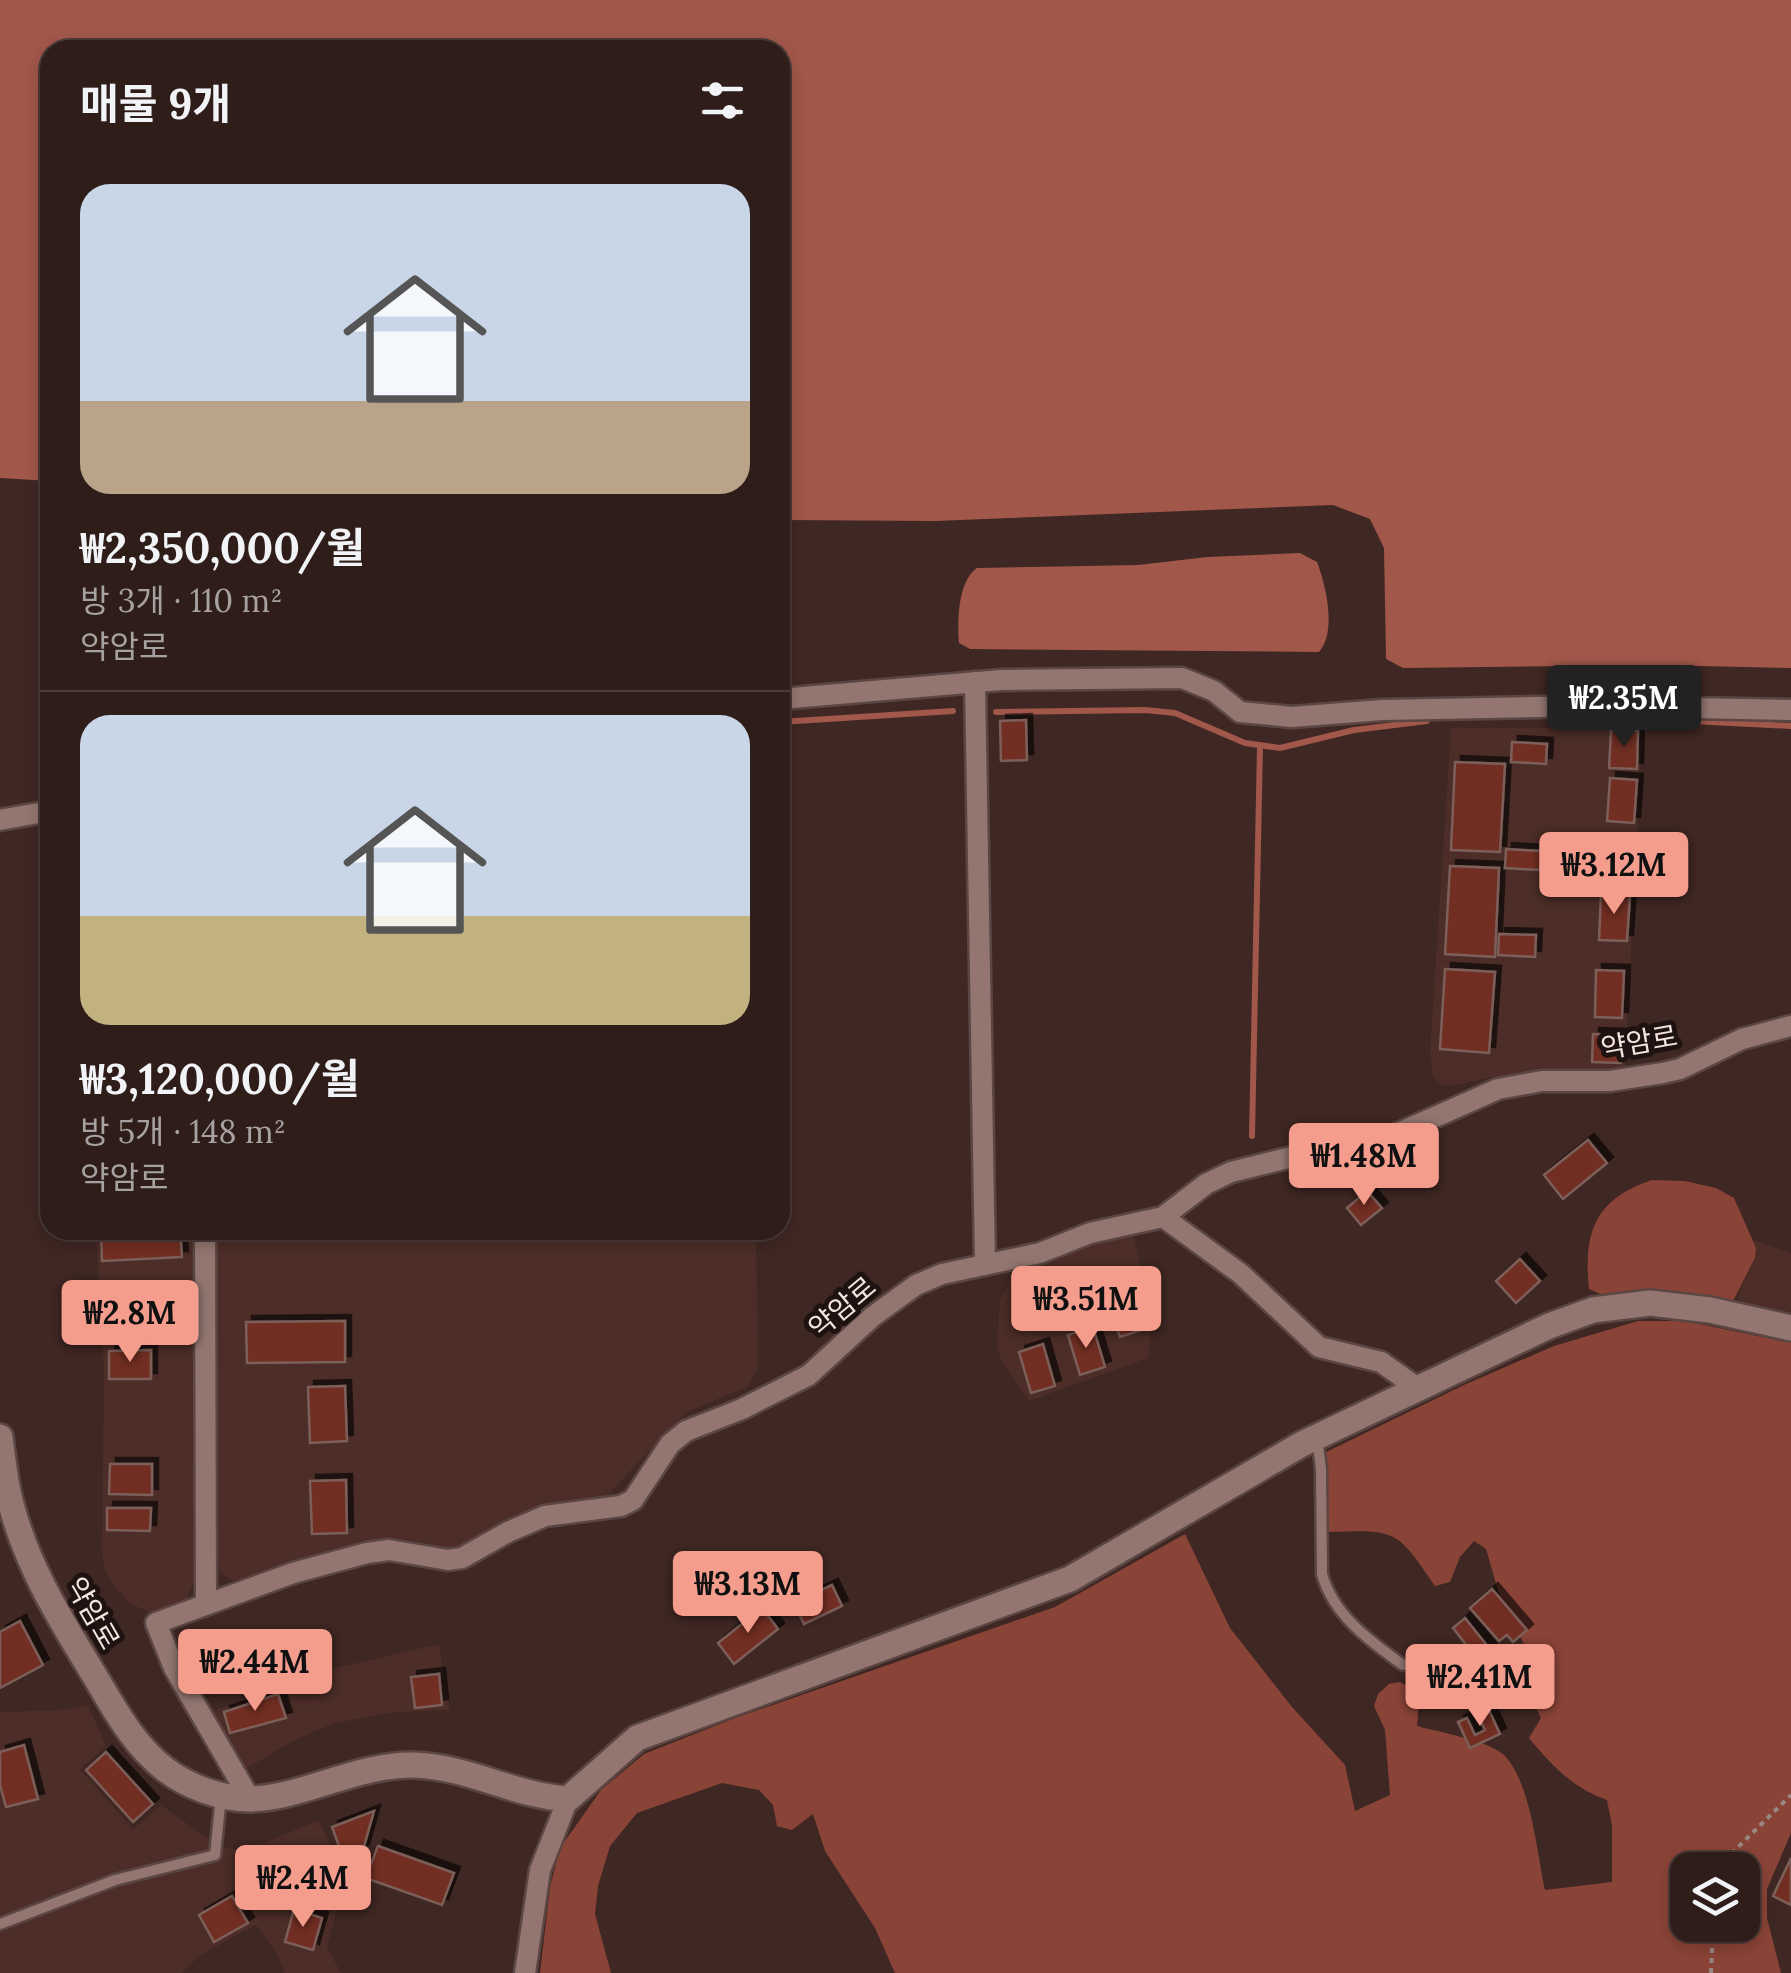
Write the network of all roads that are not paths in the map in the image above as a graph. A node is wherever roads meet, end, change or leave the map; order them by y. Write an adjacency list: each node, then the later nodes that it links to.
1 (975, 682): 2 (street); 3 (street); 9 (street)
2 (790, 698)
3 (1791, 710)
4 (40, 813): 5 (street)
5 (0, 820)
6 (1791, 1026): 7 (street, 약암로)
7 (1163, 1217): 9 (street, 약암로); 11 (street)
8 (205, 1240): 15 (street)
9 (985, 1263): 15 (street, 약암로)
10 (1791, 1328): 11 (street)
11 (1419, 1389): 12 (street)
12 (1317, 1436): 16 (lane); 19 (street)
13 (0, 1437): 14 (street, 약암로)
14 (5, 1504): 17 (street, 약암로)
15 (206, 1605): 18 (street, 약암로)
16 (1402, 1665)
17 (221, 1796): 18 (street, 약암로); 20 (lane)
18 (250, 1799): 19 (street, 약암로)
19 (568, 1799): 21 (street)
20 (0, 1924)
21 (526, 1973)

